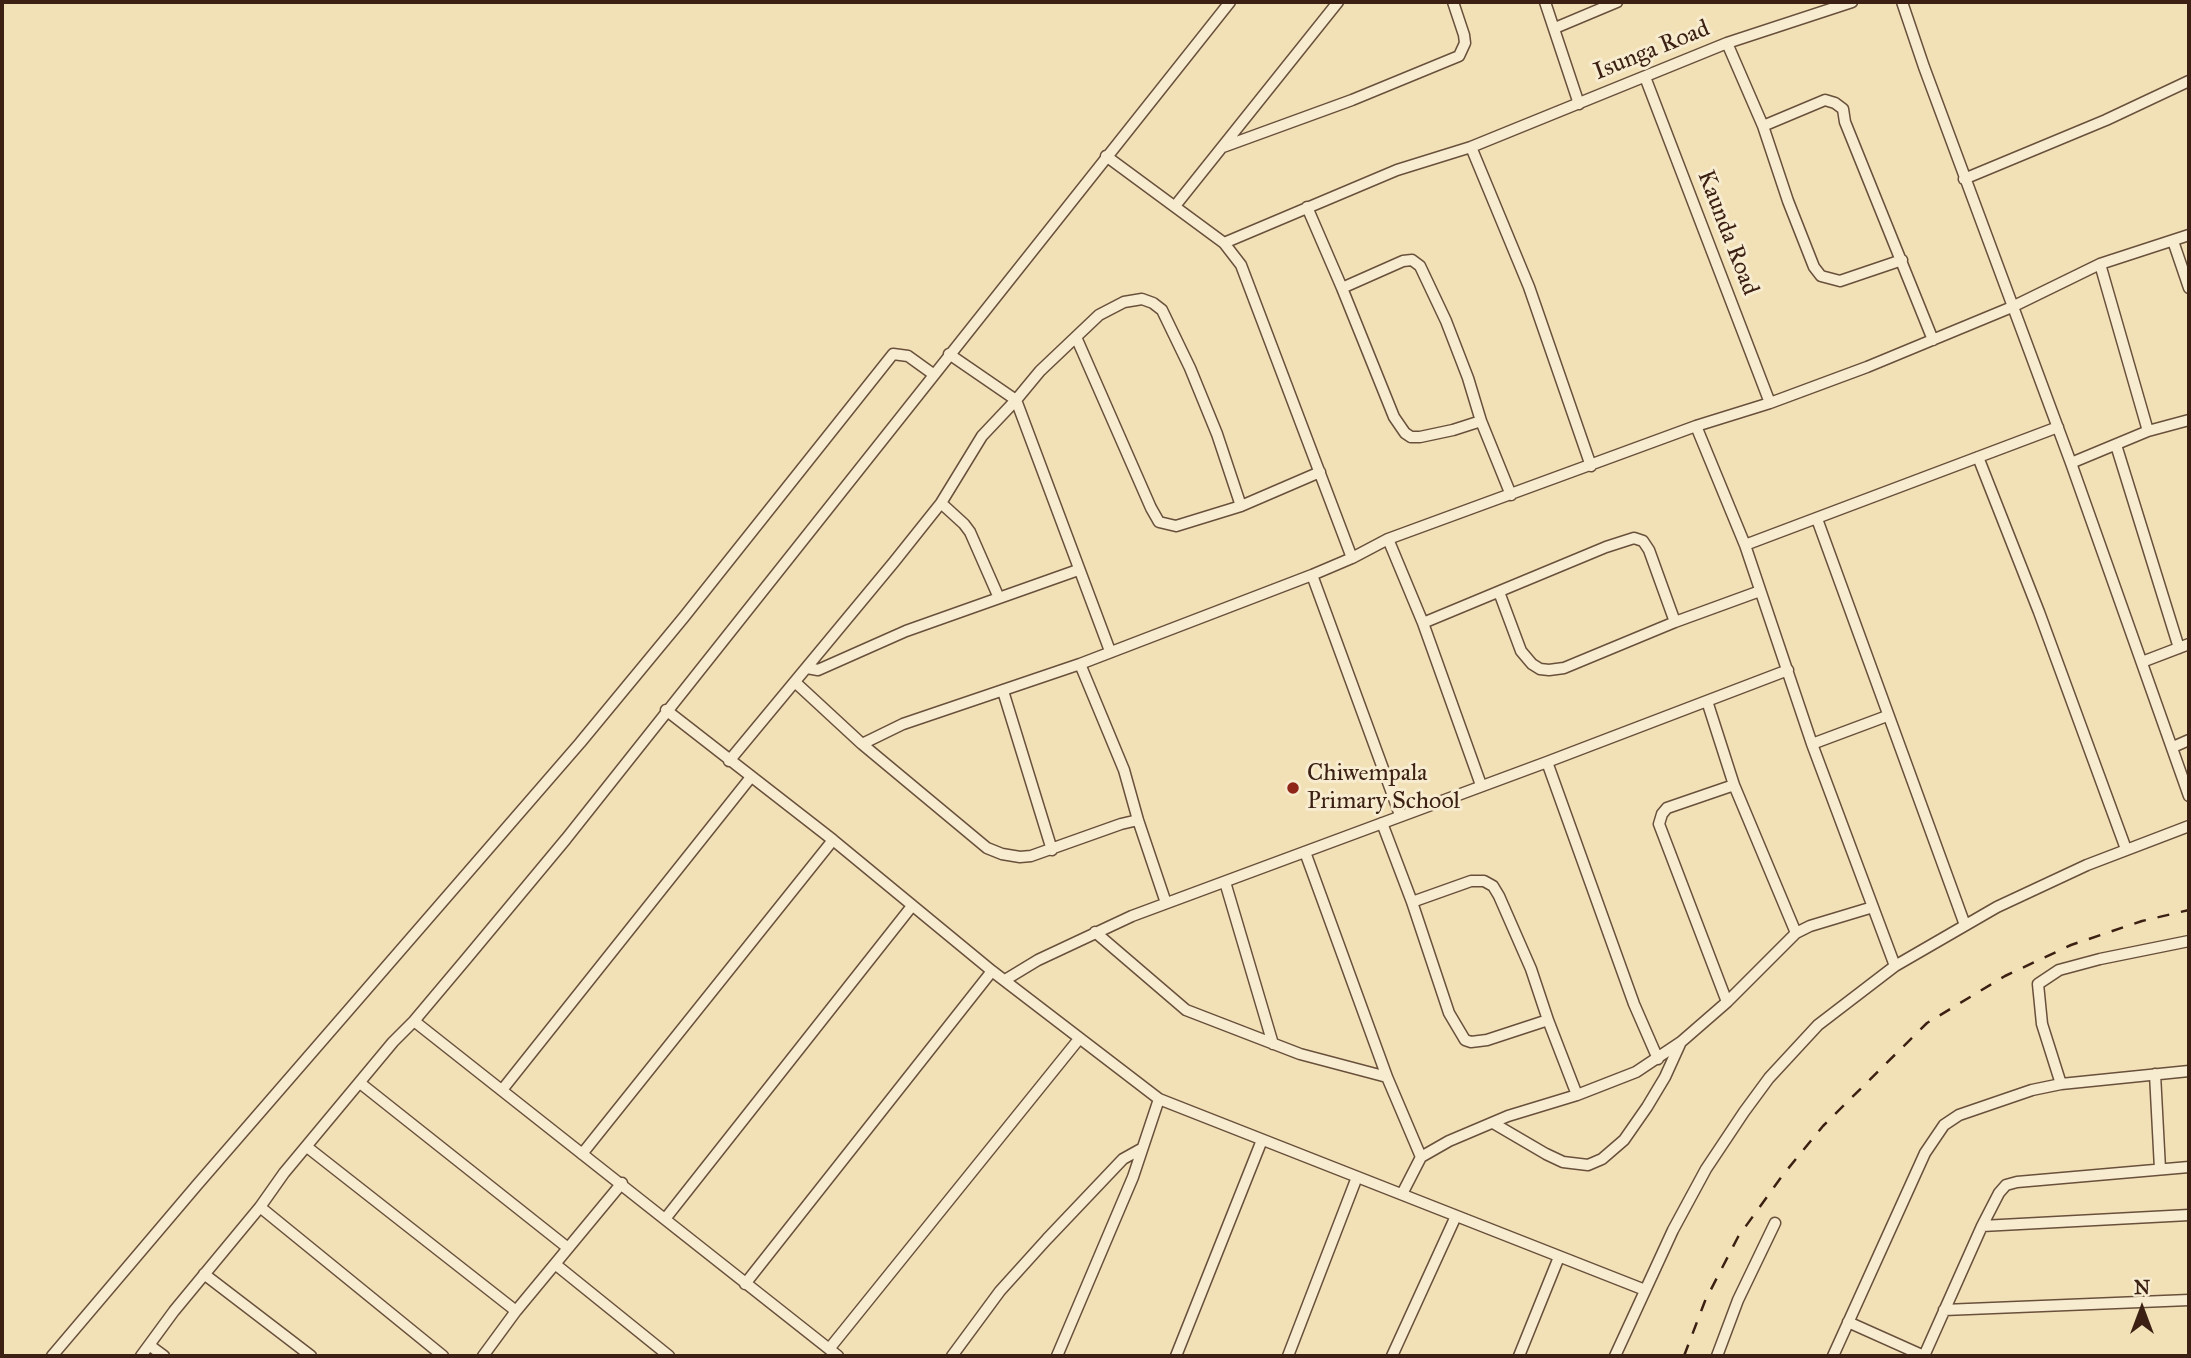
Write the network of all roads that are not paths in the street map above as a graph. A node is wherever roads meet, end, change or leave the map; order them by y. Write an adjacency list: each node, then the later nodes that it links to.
1 (1230, 2): 16 (street)
2 (1338, 2): 14 (street)
3 (1453, 2): 14 (street)
4 (1545, 2): 8 (street)
5 (1617, 2): 8 (street)
6 (1852, 2): 9 (street, Isunga Road)
7 (1902, 2): 17 (street)
8 (1555, 28): 12 (street)
9 (1727, 43): 10 (street, Isunga Road); 13 (street)
10 (1645, 77): 12 (street, Isunga Road); 33 (street, Kaunda Road)
11 (2189, 81): 17 (street)
12 (1579, 104): 15 (street, Isunga Road)
13 (1763, 126): 23 (street); 23 (street)
14 (1223, 147): 18 (street)
15 (1471, 147): 19 (street, Isunga Road); 42 (street)
16 (1106, 156): 18 (street); 30 (street)
17 (1965, 178): 27 (street)
18 (1175, 206): 22 (street)
19 (1307, 207): 22 (street, Isunga Road); 25 (street)
20 (2189, 235): 21 (street)
21 (2174, 241): 24 (street); 26 (street)
22 (1224, 243): 43 (street)
23 (1902, 260): 29 (street)
24 (2100, 264): 27 (street); 38 (street)
25 (1342, 288): 35 (street); 35 (street)
26 (2189, 288)
27 (2012, 307): 29 (street); 37 (street)
28 (1076, 337): 32 (street); 46 (street); 46 (street)
29 (1933, 341): 33 (street)
30 (949, 354): 31 (street); 32 (street)
31 (933, 374): 67 (street); 144 (street)
32 (1016, 400): 45 (street); 51 (street)
33 (1770, 404): 36 (street)
34 (2189, 419): 38 (street)
35 (1481, 421): 44 (street)
36 (1696, 426): 42 (street); 49 (street)
37 (2058, 427): 40 (street); 41 (street)
38 (2148, 431): 39 (street)
39 (2116, 444): 41 (street); 58 (street)
40 (1978, 457): 47 (street); 84 (street)
41 (2071, 463): 60 (street)
42 (1591, 466): 44 (street)
43 (1320, 472): 46 (street); 50 (street)
44 (1511, 495): 48 (street)
45 (941, 503): 55 (street); 62 (street)
46 (1241, 506)
47 (1817, 519): 49 (street); 68 (street)
48 (1388, 539): 50 (street); 57 (street)
49 (1745, 545): 53 (street)
50 (1352, 558): 52 (street)
51 (1078, 570): 55 (street); 59 (street)
52 (1312, 575): 59 (street); 79 (street)
53 (1760, 591): 56 (street); 63 (street)
54 (1499, 592): 56 (street); 56 (street); 57 (street)
55 (999, 598): 62 (street)
56 (1675, 622)
57 (1423, 623): 76 (street)
58 (2184, 646): 60 (street)
59 (1110, 651): 61 (street)
60 (2142, 662): 72 (street)
61 (1080, 664): 65 (street); 80 (street)
62 (807, 668): 64 (street)
63 (1788, 670): 66 (street); 71 (street)
64 (796, 683): 70 (street); 73 (street)
65 (1003, 691): 70 (street); 85 (street)
66 (1707, 701): 74 (street); 77 (street)
67 (666, 709): 73 (street); 101 (street)
68 (1887, 716): 71 (street); 92 (street)
69 (2189, 740): 72 (street)
70 (862, 744): 85 (street)
71 (1812, 744): 91 (street)
72 (2174, 747): 78 (street)
73 (729, 761): 75 (street)
74 (1547, 762): 76 (street); 105 (street)
75 (751, 777): 83 (street); 111 (street)
76 (1481, 785): 79 (street)
77 (1734, 785): 94 (street); 99 (street)
78 (2189, 796)
79 (1400, 816): 81 (street)
80 (1138, 820): 85 (street); 89 (street)
81 (1382, 823): 86 (street); 88 (street)
82 (2189, 827): 84 (street)
83 (833, 840): 90 (street); 118 (street)
84 (2126, 849): 92 (street)
85 (1052, 850)
86 (1305, 852): 87 (street); 108 (street)
87 (1226, 883): 89 (street); 104 (street)
88 (1412, 902): 100 (street); 100 (street)
89 (1166, 903): 93 (street)
90 (912, 906): 97 (street); 128 (street)
91 (1873, 907): 94 (street); 96 (street)
92 (1965, 925): 96 (street)
93 (1095, 932): 98 (street); 104 (street)
94 (1796, 933): 99 (street)
95 (2189, 941): 110 (street)
96 (1895, 966): 136 (street)
97 (992, 971): 98 (street); 135 (street)
98 (1005, 979): 102 (street)
99 (1727, 1002): 103 (street)
100 (1548, 1020): 112 (street)
101 (414, 1021): 109 (street); 111 (street)
102 (1079, 1039): 113 (street); 142 (street)
103 (1681, 1042): 105 (street); 114 (street)
104 (1273, 1044): 108 (street)
105 (1658, 1059): 112 (street)
106 (2189, 1071): 107 (street)
107 (2155, 1074): 110 (street); 121 (street)
108 (1387, 1077): 119 (street)
109 (360, 1083): 116 (street); 131 (street)
110 (2061, 1084): 140 (street)
111 (502, 1090): 118 (street)
112 (1577, 1095): 114 (street)
113 (1158, 1100): 115 (street); 117 (street)
114 (1493, 1123): 119 (street)
115 (1262, 1140): 122 (street); 152 (street)
116 (307, 1147): 125 (street); 139 (street)
117 (1141, 1149): 150 (street); 151 (street)
118 (582, 1154): 123 (street)
119 (1420, 1157): 124 (street)
120 (2189, 1167): 121 (street)
121 (2160, 1169): 130 (street)
122 (1357, 1177): 124 (street); 153 (street)
123 (622, 1183): 128 (street); 131 (street)
124 (1402, 1194): 127 (street)
125 (260, 1207): 134 (street); 148 (street)
126 (2189, 1215): 130 (street)
127 (1456, 1216): 132 (street); 154 (street)
128 (664, 1219): 135 (street)
129 (1775, 1223): 157 (street)
130 (1982, 1226): 138 (street)
131 (568, 1248): 133 (street)
132 (1559, 1257): 136 (street); 155 (street)
133 (555, 1264): 139 (street); 149 (street)
134 (204, 1274): 141 (street); 147 (street)
135 (745, 1284): 142 (street)
136 (1645, 1290): 156 (street)
137 (2189, 1300): 138 (street)
138 (1944, 1310): 140 (street)
139 (516, 1311): 143 (street)
140 (1848, 1322): 158 (street)
141 (149, 1345): 145 (street); 146 (street)
142 (833, 1353)
143 (488, 1355)
144 (52, 1356)
145 (141, 1356)
146 (164, 1356)
147 (311, 1356)
148 (443, 1356)
149 (669, 1356)
150 (952, 1356)
151 (1057, 1356)
152 (1176, 1356)
153 (1288, 1356)
154 (1392, 1356)
155 (1519, 1356)
156 (1615, 1356)
157 (1717, 1356)
158 (1833, 1356)

